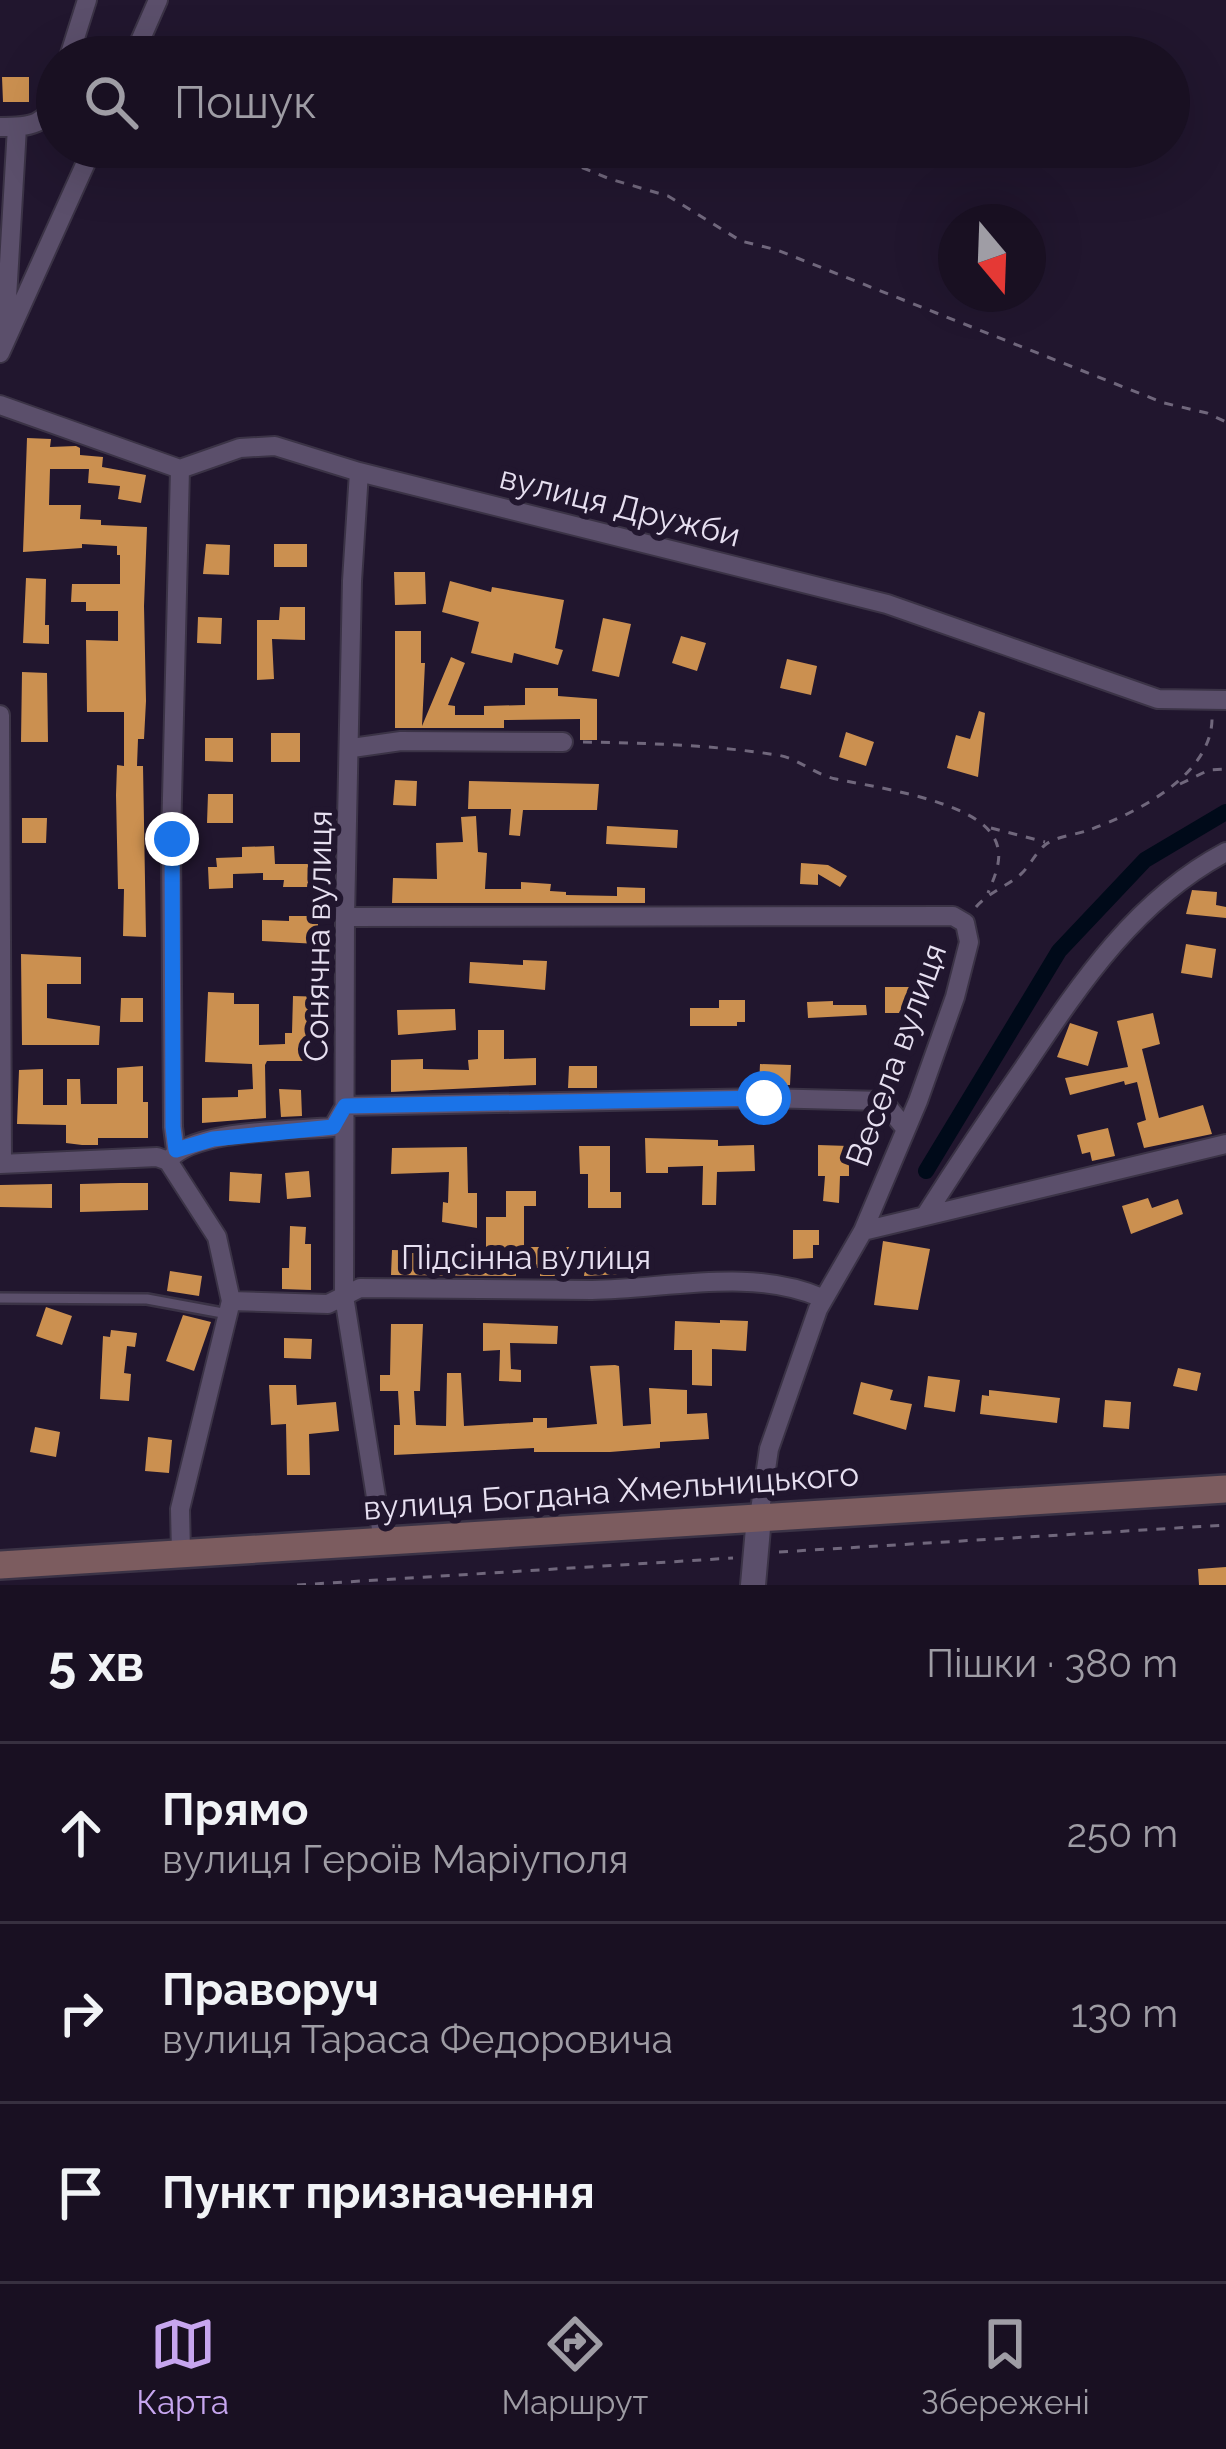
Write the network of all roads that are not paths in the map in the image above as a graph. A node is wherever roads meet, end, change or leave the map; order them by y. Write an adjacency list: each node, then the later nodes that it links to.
1 (87, 0): 3 (street)
2 (158, 0): 4 (street)
3 (76, 36)
4 (142, 36)
5 (8, 127): 7 (street)
6 (84, 168): 7 (street)
7 (2, 349)
8 (0, 405): 9 (street)
9 (180, 469): 10 (street, вулиця Дружби); 20 (street)
10 (359, 472): 11 (street, вулиця Дружби); 14 (street, Сонячна вулиця)
11 (1218, 699)
12 (0, 716): 21 (street)
13 (563, 742): 14 (street)
14 (352, 748): 16 (street, Сонячна вулиця)
15 (1226, 852): 22 (street)
16 (345, 917): 17 (street, Сонячна вулиця); 18 (street, Весела вулиця)
17 (345, 1106): 18 (street); 20 (street); 24 (street, Сонячна вулиця)
18 (905, 1128): 23 (street, Весела вулиця)
19 (1226, 1144): 22 (street)
20 (172, 1156): 21 (street); 27 (street)
21 (1, 1164)
22 (925, 1216): 23 (street)
23 (863, 1231): 26 (street, Весела вулиця)
24 (344, 1296): 26 (street, Підсінна вулиця); 27 (street, Підсінна вулиця); 30 (street, Сонячна вулиця)
25 (0, 1298): 27 (lane)
26 (822, 1298): 29 (street, Весела вулиця)
27 (230, 1308): 31 (street)
28 (1226, 1490): 29 (main road, вулиця Богдана Хмельницького)
29 (759, 1517): 30 (main road, вулиця Богдана Хмельницького); 33 (street)
30 (383, 1541): 31 (main road, вулиця Богдана Хмельницького)
31 (181, 1553): 32 (main road, вулиця Богдана Хмельницького)
32 (0, 1565)
33 (753, 1585)

